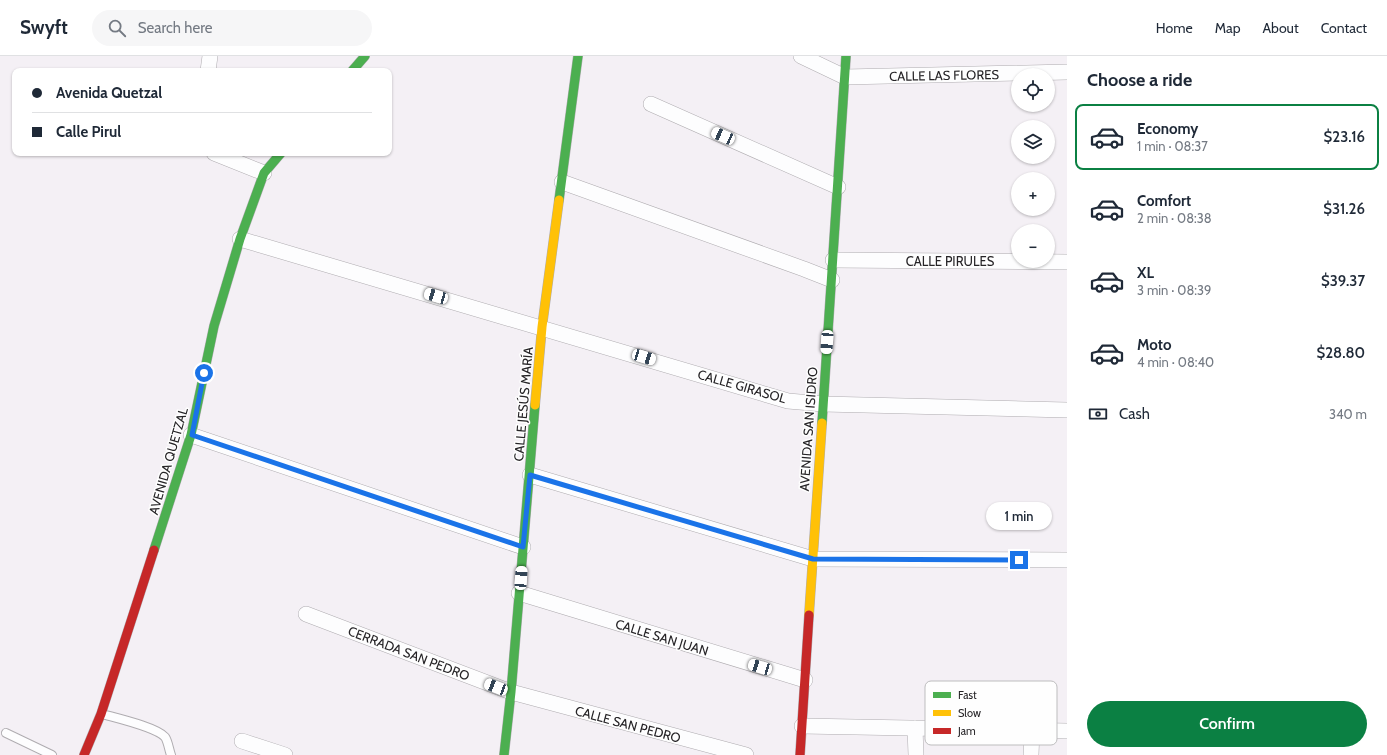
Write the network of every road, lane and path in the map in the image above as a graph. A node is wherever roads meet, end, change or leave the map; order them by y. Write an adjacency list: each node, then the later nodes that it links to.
1 (210, 56): 6 (street)
2 (365, 56): 7 (main road)
3 (578, 56): 14 (main road, CALLE JESÚS MARÍA)
4 (801, 56): 9 (street)
5 (846, 56): 9 (main road, AVENIDA SAN ISIDRO)
6 (208, 68)
7 (355, 68)
8 (1067, 72): 9 (street, CALLE LAS FLORES)
9 (845, 77): 15 (main road, AVENIDA SAN ISIDRO)
10 (651, 104): 15 (street)
11 (222, 156): 13 (street)
12 (278, 156): 13 (main road, AVENIDA QUETZAL)
13 (264, 173): 16 (main road, AVENIDA QUETZAL)
14 (562, 182): 19 (street); 20 (main road, CALLE JESÚS MARÍA)
15 (838, 187): 17 (main road, AVENIDA SAN ISIDRO)
16 (240, 239): 20 (street, CALLE GIRASOL); 23 (main road, AVENIDA QUETZAL)
17 (833, 260): 18 (street, CALLE PIRULES); 19 (main road, AVENIDA SAN ISIDRO)
18 (1067, 262)
19 (832, 280): 21 (main road, AVENIDA SAN ISIDRO)
20 (542, 327): 21 (street, CALLE GIRASOL); 24 (main road, CALLE JESÚS MARÍA)
21 (823, 404): 22 (street, CALLE GIRASOL); 26 (main road, AVENIDA SAN ISIDRO)
22 (1067, 410)
23 (192, 435): 25 (street); 32 (main road, AVENIDA QUETZAL)
24 (530, 475): 25 (main road, CALLE JESÚS MARÍA); 26 (street)
25 (523, 547): 28 (main road, CALLE JESÚS MARÍA)
26 (813, 559): 27 (street); 30 (main road, AVENIDA SAN ISIDRO)
27 (1067, 560)
28 (519, 593): 30 (street, CALLE SAN JUAN); 31 (main road, CALLE JESÚS MARÍA)
29 (306, 614): 31 (street, CERRADA SAN PEDRO)
30 (805, 680): 33 (main road, AVENIDA SAN ISIDRO)
31 (511, 692): 43 (main road, CALLE JESÚS MARÍA); 44 (street, CALLE SAN PEDRO)
32 (101, 714): 40 (main road, AVENIDA QUETZAL); 41 (lane)
33 (802, 726): 34 (street); 45 (main road, AVENIDA SAN ISIDRO)
34 (915, 728): 35 (street); 46 (street)
35 (925, 728)
36 (6, 733): 39 (lane)
37 (242, 741): 42 (street)
38 (1031, 745): 47 (street)
39 (52, 755)
40 (84, 755)
41 (171, 755)
42 (284, 755)
43 (504, 755)
44 (746, 755)
45 (800, 755)
46 (916, 755)
47 (1031, 755)

